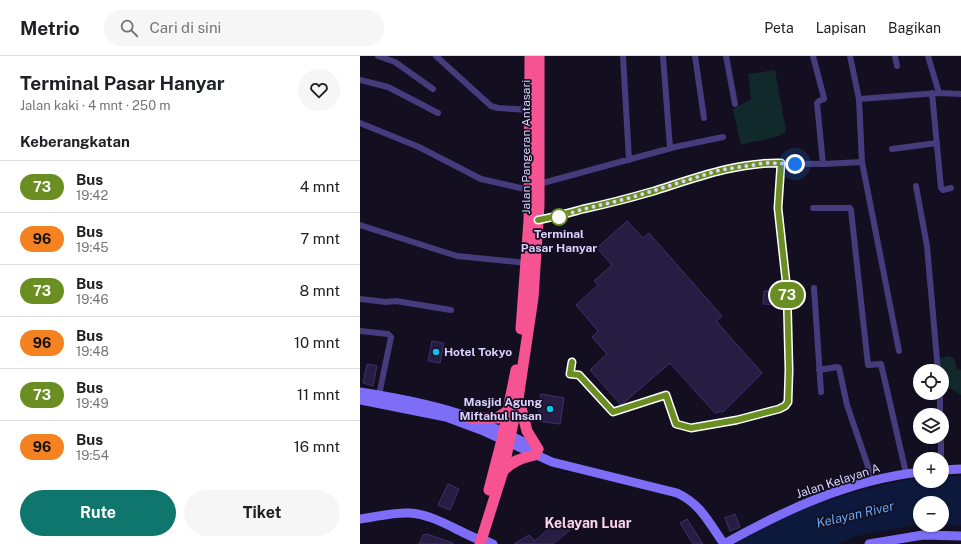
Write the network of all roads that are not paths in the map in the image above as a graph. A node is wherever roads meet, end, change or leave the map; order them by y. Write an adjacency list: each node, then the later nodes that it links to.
1 (378, 56): 15 (street)
2 (436, 56): 21 (street)
3 (530, 56): 21 (highway, Jalan Pangeran Antasari)
4 (539, 56): 29 (highway, Jalan Pangeran Antasari)
5 (623, 56): 30 (street)
6 (663, 56): 27 (street)
7 (695, 56): 23 (street)
8 (726, 56): 20 (street)
9 (813, 56): 33 (street)
10 (850, 56): 19 (street)
11 (895, 56): 13 (street)
12 (928, 56): 17 (street)
13 (897, 66)
14 (360, 80): 22 (street)
15 (433, 89)
16 (932, 93): 17 (street); 19 (street); 26 (street)
17 (939, 93): 18 (street)
18 (961, 94)
19 (859, 99): 31 (street)
20 (735, 104)
21 (530, 110): 29 (highway, Jalan Pangeran Antasari)
22 (438, 113)
23 (704, 118)
24 (360, 123): 37 (street)
25 (723, 137): 27 (street)
26 (937, 143): 28 (street); 36 (street)
27 (670, 148): 30 (street)
28 (892, 149)
29 (534, 155): 34 (highway, Jalan Pangeran Antasari); 37 (highway, Jalan Pangeran Antasari)
30 (629, 160): 34 (street)
31 (862, 162): 33 (street); 46 (street)
32 (781, 163): 33 (street); 39 (street); 47 (street)
33 (823, 164)
34 (539, 184): 39 (highway, Jalan Pangeran Antasari)
35 (916, 186): 48 (street)
36 (951, 188)
37 (529, 190): 41 (highway, Jalan Pangeran Antasari)
38 (813, 208): 63 (street)
39 (538, 220): 53 (highway, Jalan Pangeran Antasari)
40 (360, 225): 41 (street)
41 (527, 263): 55 (highway, Jalan Pangeran Antasari)
42 (814, 288): 49 (street)
43 (360, 298): 44 (street)
44 (450, 310)
45 (360, 331): 52 (street)
46 (899, 351)
47 (572, 362)
48 (937, 364)
49 (819, 370): 51 (street); 64 (street)
50 (360, 392): 52 (main road)
51 (821, 392)
52 (379, 395): 56 (main road)
53 (518, 399): 57 (highway, Jalan Pangeran Antasari); 58 (highway)
54 (360, 400): 57 (main road)
55 (508, 411): 56 (highway); 57 (highway, Jalan Pangeran Antasari)
56 (470, 418): 57 (main road)
57 (506, 438): 58 (main road); 61 (highway, Jalan Pangeran Antasari); 67 (highway, Jalan Pangeran Antasari)
58 (537, 452): 61 (highway); 70 (main road)
59 (961, 469): 60 (main road)
60 (949, 470)
61 (503, 471): 67 (highway, Jalan Pangeran Antasari)
62 (913, 472): 63 (main road, Jalan Kelayan A)
63 (906, 473): 64 (main road, Jalan Kelayan A)
64 (872, 481): 70 (main road, Jalan Kelayan A)
65 (360, 519): 67 (main road)
66 (961, 536): 68 (main road)
67 (478, 541): 69 (main road)
68 (901, 541): 71 (main road)
69 (493, 544)
70 (724, 544)
71 (869, 544)

